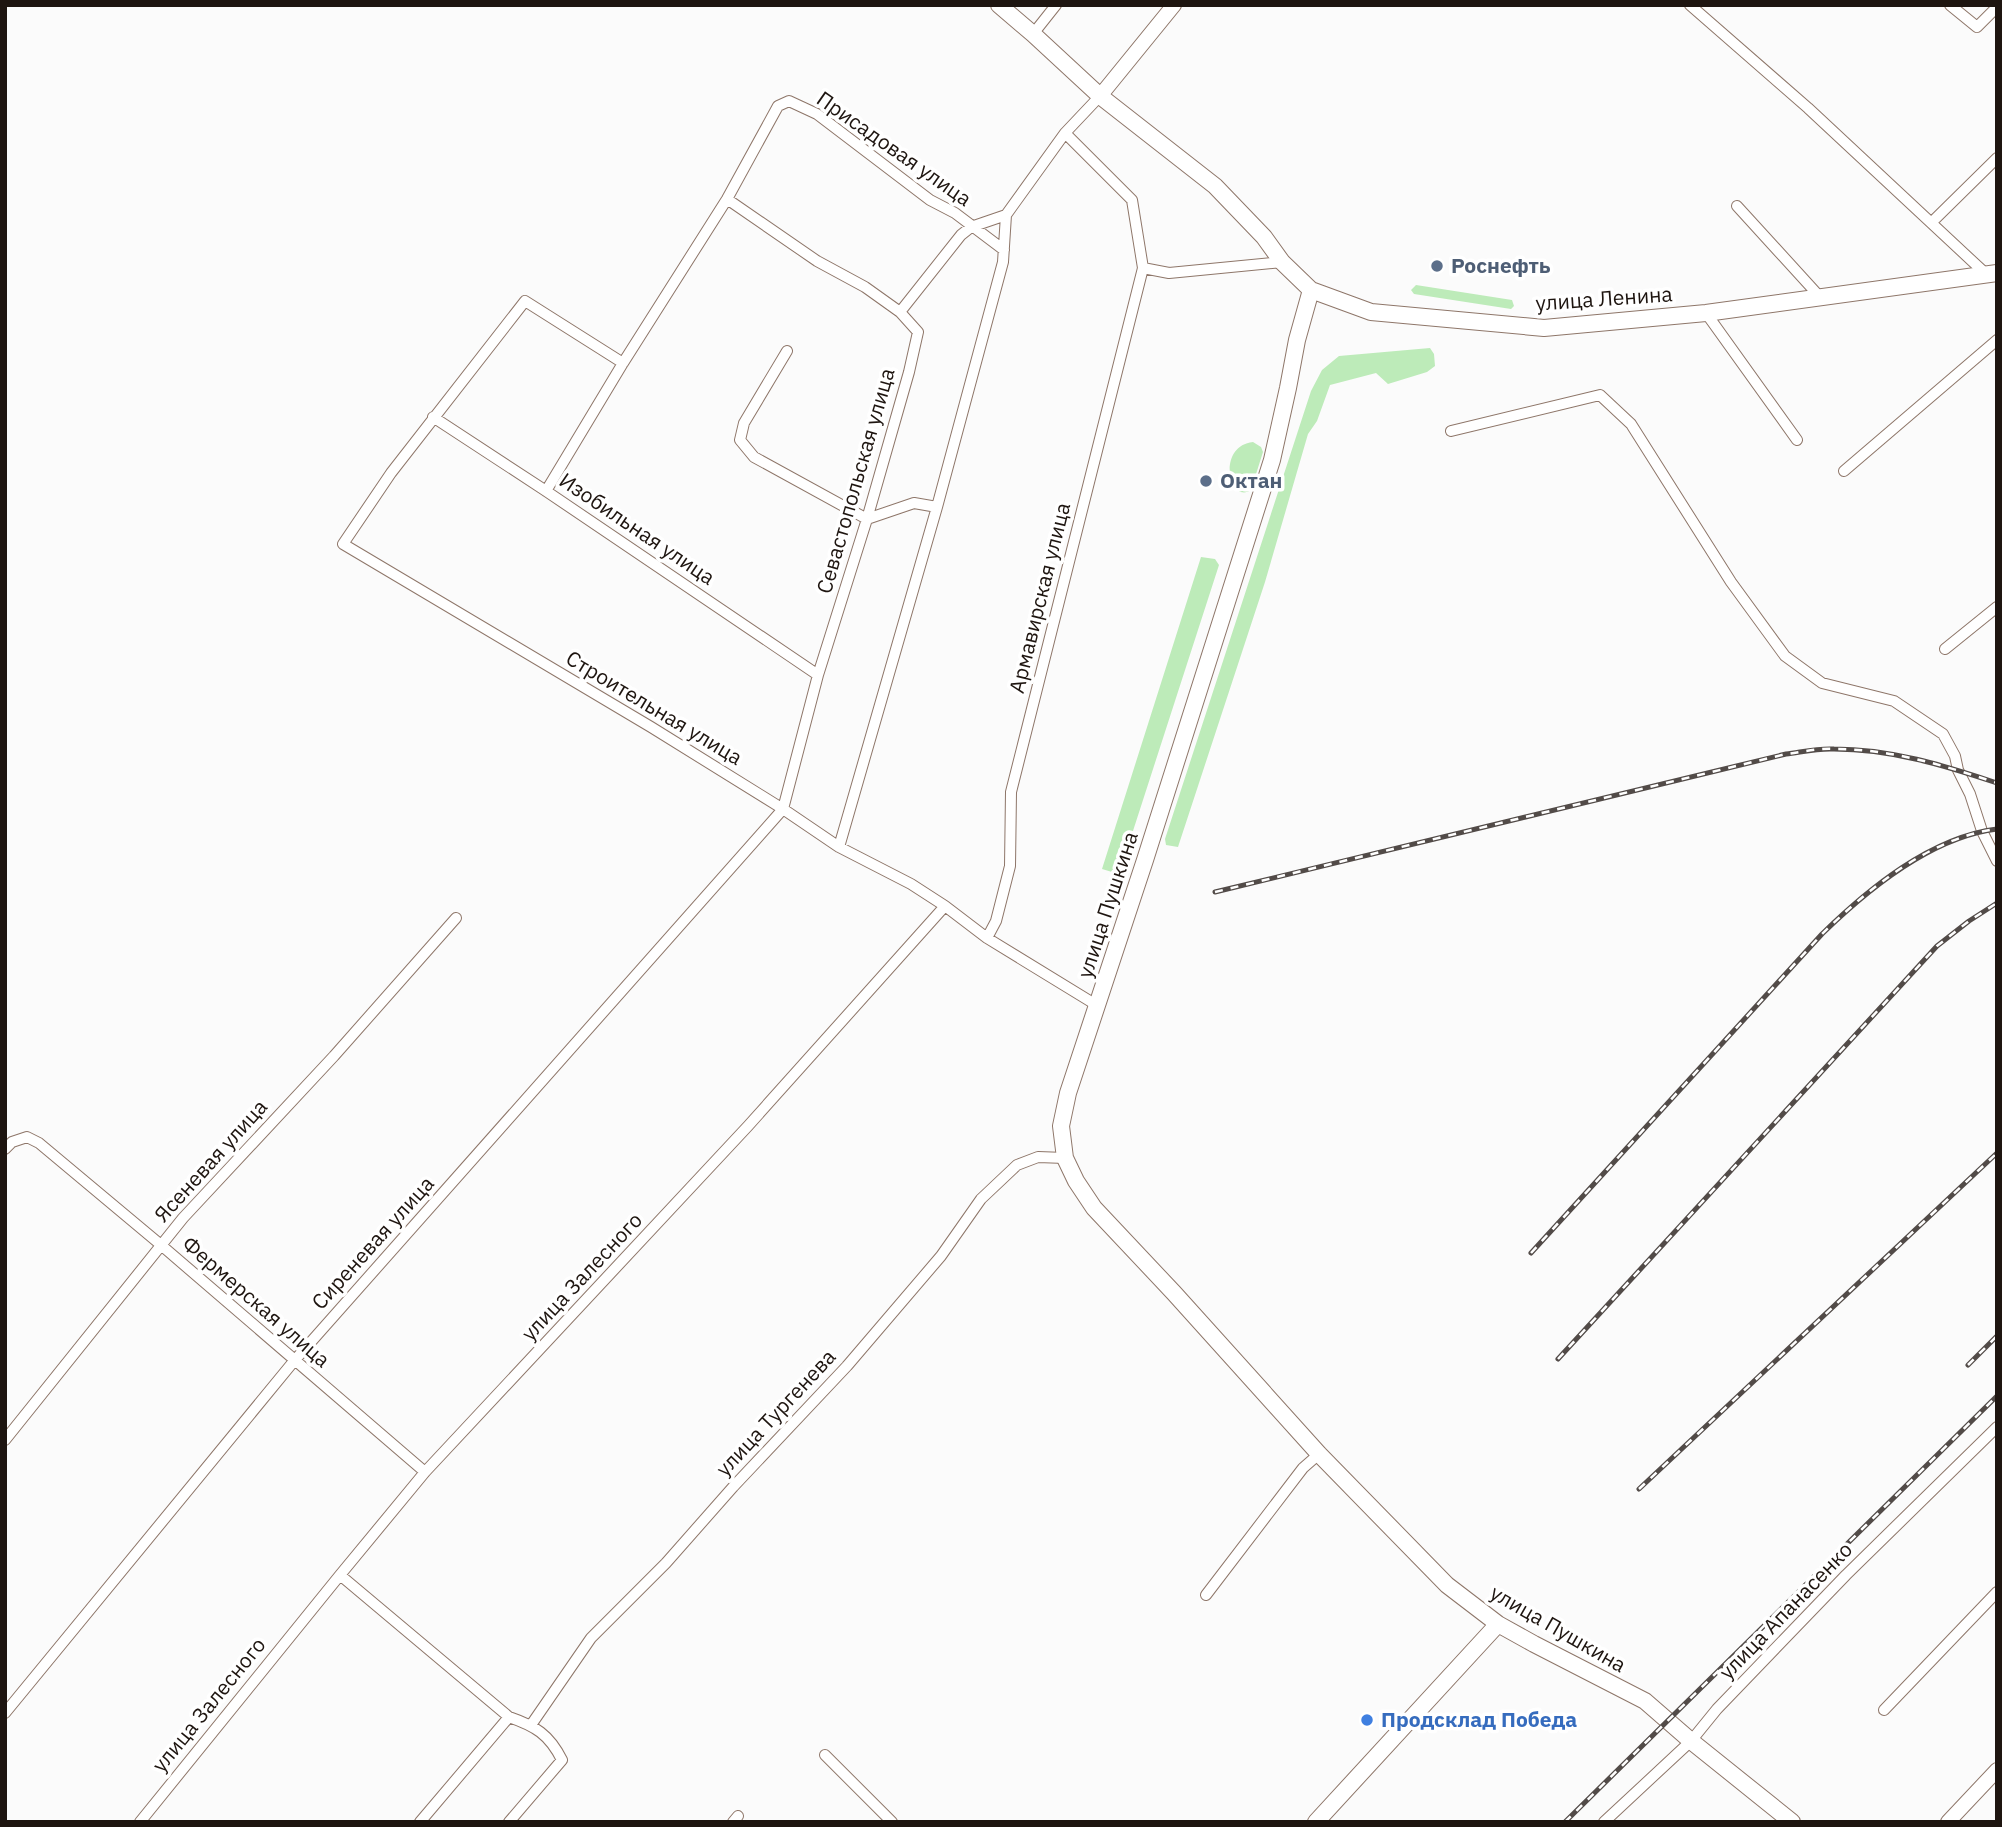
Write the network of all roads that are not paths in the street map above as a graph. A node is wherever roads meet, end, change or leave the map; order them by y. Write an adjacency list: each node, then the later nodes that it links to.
1 (999, 5): 7 (main road)
2 (1056, 5): 7 (street)
3 (1174, 5): 8 (street)
4 (1689, 5): 14 (street, улица Ленина)
5 (1950, 5): 6 (street)
6 (1997, 7)
7 (1033, 34): 8 (main road)
8 (1100, 96): 9 (street); 17 (main road)
9 (1065, 133): 13 (street); 18 (street, Армавирская улица)
10 (1997, 159): 14 (street)
11 (727, 199): 15 (street, Присадовая улица); 22 (street); 26 (street, Присадовая улица)
12 (1737, 206): 21 (street)
13 (1006, 215): 15 (street); 16 (street)
14 (1932, 222): 19 (street, улица Ленина)
15 (971, 226): 16 (street, Присадовая улица); 22 (street)
16 (1004, 250): 32 (street)
17 (1282, 262): 18 (street); 20 (main road)
18 (1143, 268): 42 (street, Армавирская улица)
19 (1992, 273): 21 (main road, улица Ленина)
20 (1311, 290): 23 (main road, улица Ленина); 43 (main road, улица Пушкина)
21 (1820, 297): 23 (main road, улица Ленина)
22 (900, 312): 33 (street, Севастопольская улица)
23 (1706, 313): 29 (street)
24 (1997, 341): 30 (street)
25 (787, 351): 33 (street)
26 (623, 363): 27 (street); 31 (street, Присадовая улица)
27 (433, 417): 31 (street, Изобильная улица); 37 (street, Строительная улица)
28 (1451, 431): 39 (street)
29 (1797, 440)
30 (1844, 471)
31 (546, 491): 36 (street, Изобильная улица)
32 (937, 507): 33 (street); 38 (street)
33 (867, 519): 36 (street, Севастопольская улица)
34 (1997, 607): 35 (street)
35 (1945, 649)
36 (818, 676): 37 (street, Севастопольская улица)
37 (783, 809): 38 (street, Строительная улица); 47 (street, Сиреневая улица)
38 (839, 847): 40 (street, Строительная улица)
39 (1997, 861)
40 (945, 906): 42 (street); 51 (street, улица Залесного)
41 (456, 918): 46 (street, Ясеневая улица)
42 (987, 938): 43 (street)
43 (1097, 1006): 45 (main road, улица Пушкина)
44 (5, 1149): 46 (street, Фермерская улица)
45 (1065, 1158): 50 (main road, улица Пушкина); 59 (street, улица Тургенева)
46 (161, 1245): 47 (street, Фермерская улица); 49 (street, Ясеневая улица)
47 (294, 1361): 51 (street, Фермерская улица); 57 (street, Сиреневая улица)
48 (1997, 1427): 60 (street, улица Апанасенко)
49 (5, 1440)
50 (1319, 1454): 54 (street); 55 (main road, улица Пушкина)
51 (425, 1472): 52 (street, улица Залесного)
52 (340, 1575): 58 (street); 63 (street, улица Залесного)
53 (1997, 1592): 56 (street)
54 (1206, 1595)
55 (1498, 1624): 60 (main road, улица Пушкина); 67 (main road)
56 (1884, 1710)
57 (5, 1713)
58 (509, 1717): 59 (street); 64 (street)
59 (531, 1725): 65 (street)
60 (1691, 1741): 68 (street, улица Апанасенко); 69 (main road, улица Пушкина)
61 (825, 1755): 66 (street)
62 (1997, 1770): 70 (street)
63 (140, 1822)
64 (420, 1822)
65 (509, 1822)
66 (892, 1822)
67 (1316, 1822)
68 (1604, 1822)
69 (1792, 1822)
70 (1948, 1822)

